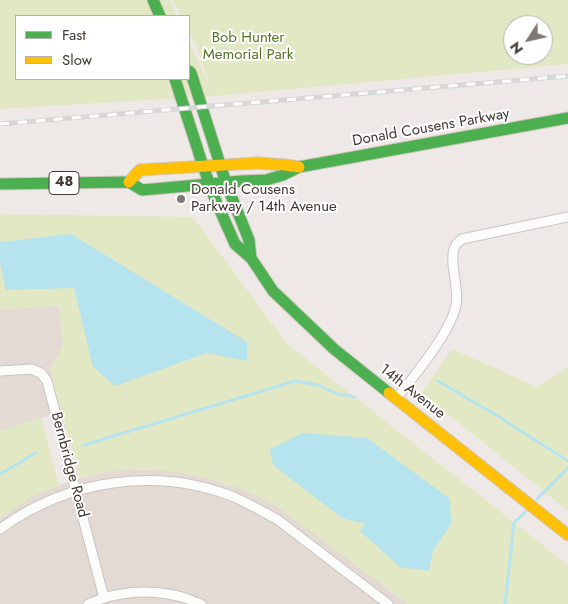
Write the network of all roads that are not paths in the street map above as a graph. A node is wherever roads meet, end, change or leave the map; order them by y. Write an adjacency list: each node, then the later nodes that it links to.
1 (153, 0): 2 (main road)
2 (160, 15)
3 (190, 72): 6 (main road, 14th Avenue)
4 (175, 80): 7 (main road, 14th Avenue)
5 (568, 118): 8 (main road, Donald Cousens Parkway / 48)
6 (220, 165): 7 (main road, Donald Cousens Parkway / 48); 8 (main road, Donald Cousens Parkway / 48); 10 (main road, 14th Avenue)
7 (203, 166): 9 (main road, Donald Cousens Parkway / 48); 12 (main road, 14th Avenue)
8 (299, 167): 10 (main road, Donald Cousens Parkway / 48)
9 (129, 182): 11 (main road, Donald Cousens Parkway / 48); 12 (main road, Donald Cousens Parkway / 48)
10 (226, 182): 12 (main road, Donald Cousens Parkway / 48); 14 (main road, 14th Avenue)
11 (0, 184)
12 (210, 184): 14 (main road, 14th Avenue)
13 (568, 217): 16 (street)
14 (251, 258): 16 (main road, 14th Avenue)
15 (0, 371): 17 (street, Bernbridge Road)
16 (396, 399): 19 (main road, 14th Avenue)
17 (76, 492): 18 (street); 20 (street, Bernbridge Road); 23 (street)
18 (0, 529)
19 (568, 535)
20 (104, 598): 21 (street); 22 (street)
21 (88, 604)
22 (201, 604)
23 (388, 604)

